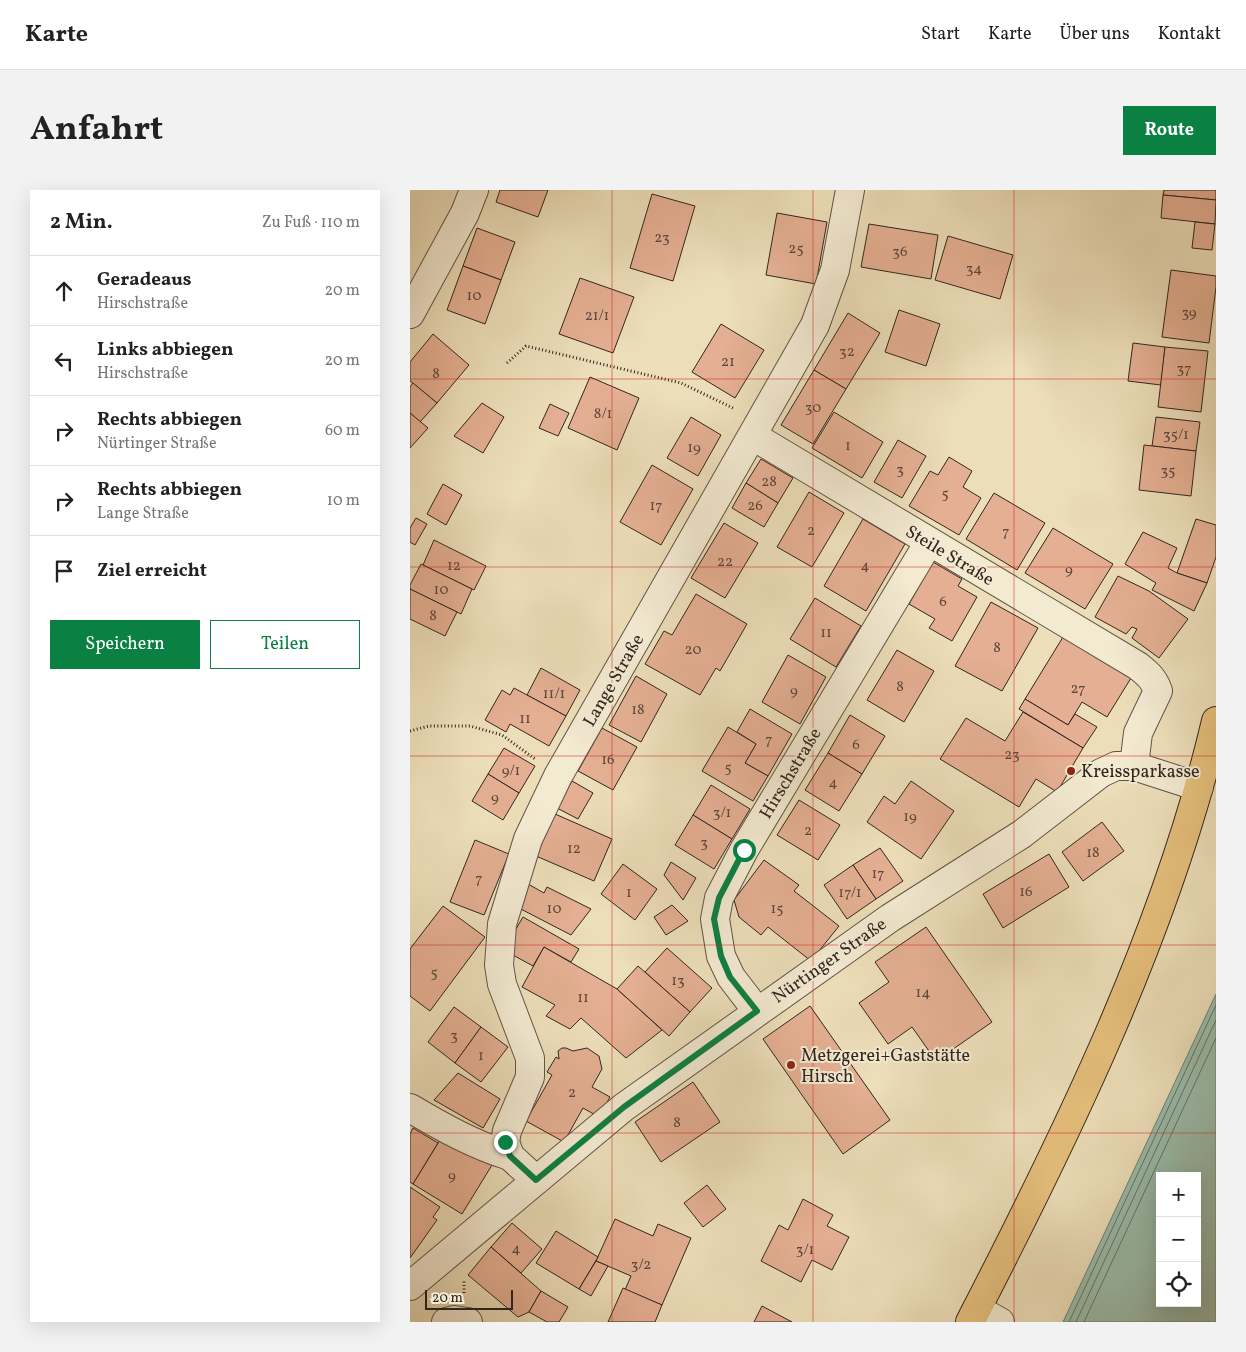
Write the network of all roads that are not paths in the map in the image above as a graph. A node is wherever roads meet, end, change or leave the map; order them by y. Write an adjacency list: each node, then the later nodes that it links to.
1 (474, 190): 3 (street)
2 (850, 190): 4 (street, Lange Straße)
3 (410, 314)
4 (753, 436): 5 (street, Steile Straße); 11 (street, Lange Straße)
5 (929, 542): 7 (street, Steile Straße); 9 (street, Hirschstraße)
6 (1216, 721): 8 (main road)
7 (1134, 766): 8 (street, Nürtinger Straße); 9 (street, Nürtinger Straße)
8 (1199, 787): 14 (main road)
9 (757, 1011): 12 (street, Nürtinger Straße)
10 (410, 1108): 11 (street)
11 (510, 1156): 12 (street)
12 (536, 1180): 13 (street, Nürtinger Straße)
13 (410, 1286)
14 (973, 1315): 17 (street)
15 (446, 1322): 16 (street)
16 (468, 1322)
17 (1000, 1322)

